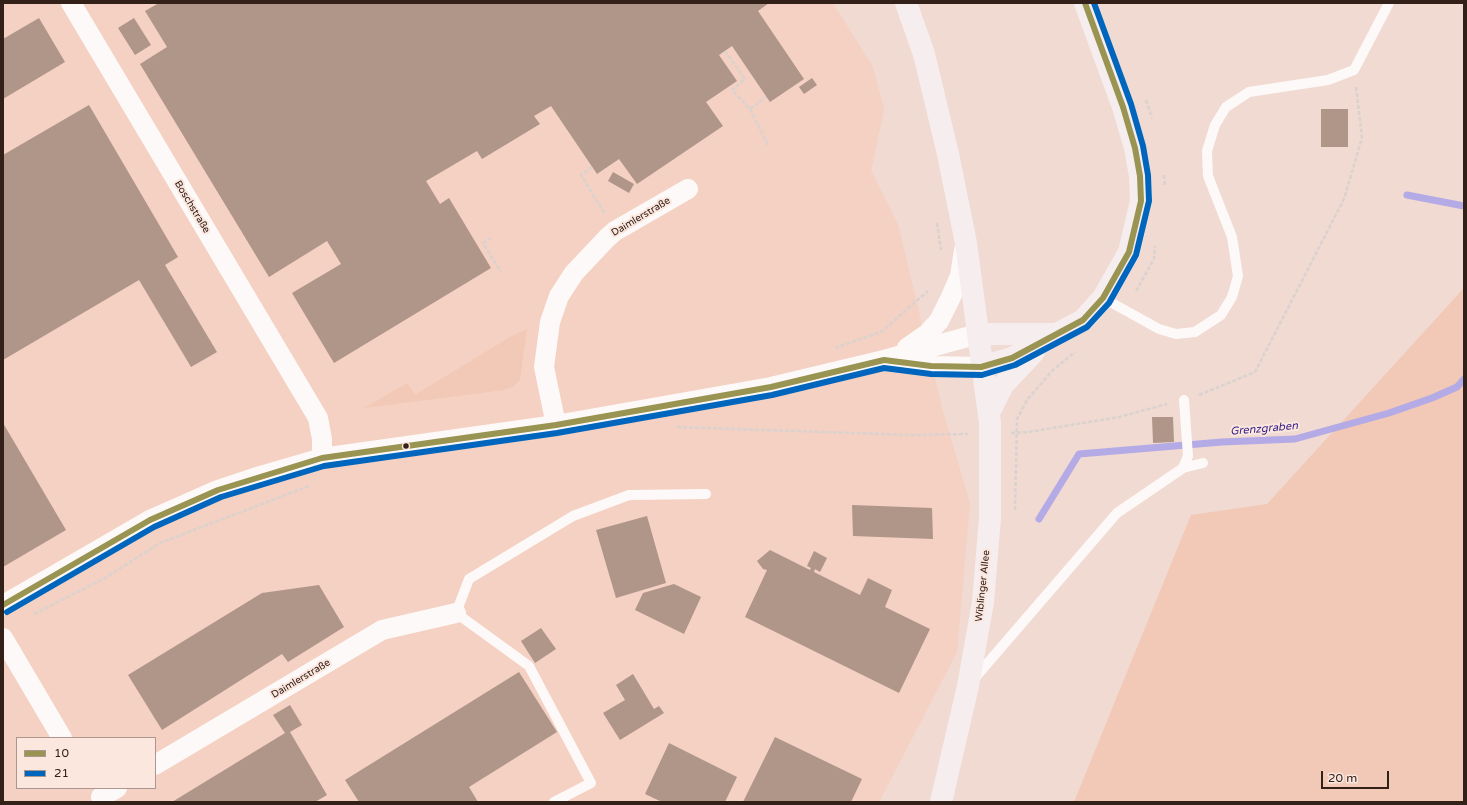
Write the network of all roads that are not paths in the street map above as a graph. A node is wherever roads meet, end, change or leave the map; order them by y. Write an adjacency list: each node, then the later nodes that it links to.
1 (71, 3): 15 (street, Boschstraße)
2 (906, 3): 6 (main road, Wiblinger Allee)
3 (1085, 3): 7 (main road)
4 (1389, 3): 7 (lane)
5 (688, 189): 14 (street, Daimlerstraße)
6 (966, 243): 8 (main road, Wiblinger Allee); 10 (street)
7 (1103, 298): 9 (main road)
8 (978, 334): 9 (main road); 10 (street); 11 (main road, Wiblinger Allee)
9 (1056, 334): 11 (main road); 13 (main road)
10 (884, 360): 11 (street); 14 (street)
11 (981, 367): 13 (main road, Wiblinger Allee)
12 (1184, 400): 17 (lane)
13 (990, 418): 22 (main road, Wiblinger Allee)
14 (556, 425): 15 (street)
15 (322, 458): 19 (street)
16 (1203, 463): 17 (lane)
17 (1183, 468): 22 (lane)
18 (706, 494): 20 (lane)
19 (3, 605)
20 (456, 612): 24 (street, Daimlerstraße); 25 (lane)
21 (3, 639): 23 (street)
22 (968, 686): 26 (main road, Wiblinger Allee)
23 (61, 737)
24 (156, 764)
25 (554, 802)
26 (941, 802)

